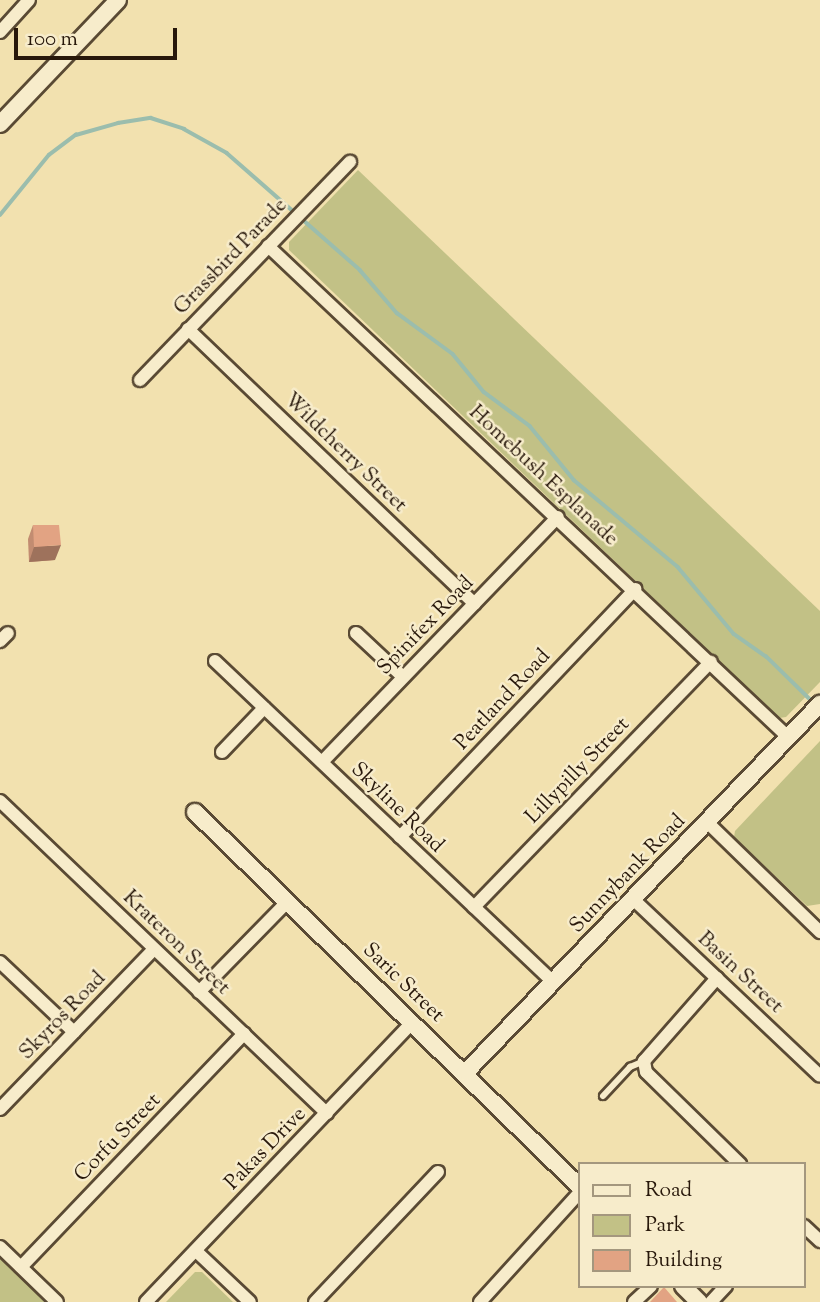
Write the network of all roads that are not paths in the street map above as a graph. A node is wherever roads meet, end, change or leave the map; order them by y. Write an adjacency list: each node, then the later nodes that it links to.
1 (29, 0): 3 (street)
2 (118, 0): 4 (street)
3 (0, 32)
4 (0, 124)
5 (350, 162): 6 (street, Grassbird Parade)
6 (268, 246): 7 (street, Grassbird Parade); 9 (street, Homebush Esplanade)
7 (188, 329): 8 (street, Grassbird Parade); 11 (street, Wildcherry Street)
8 (140, 380)
9 (558, 517): 10 (street, Homebush Esplanade); 11 (street, Spinifex Road)
10 (635, 589): 14 (street, Homebush Esplanade); 24 (street, Peatland Road)
11 (474, 604): 15 (street, Spinifex Road)
12 (356, 633): 15 (street)
13 (215, 661): 17 (street, Skyline Road)
14 (711, 662): 18 (street, Homebush Esplanade); 27 (street, Lillypilly Street)
15 (403, 677): 20 (street, Spinifex Road)
16 (820, 704): 18 (street, Sunnybank Road)
17 (264, 708): 19 (street); 20 (street, Skyline Road)
18 (788, 737): 23 (street, Sunnybank Road)
19 (222, 752)
20 (322, 762): 24 (street, Skyline Road)
21 (0, 801): 29 (street, Krateron Street)
22 (195, 812): 26 (street, Saric Street)
23 (707, 822): 25 (street, Sunnybank Road); 28 (street)
24 (400, 836): 27 (street, Skyline Road)
25 (633, 899): 31 (street, Basin Street); 32 (street, Sunnybank Road)
26 (288, 901): 33 (street); 34 (street, Saric Street)
27 (474, 907): 32 (street, Skyline Road)
28 (818, 925)
29 (154, 949): 33 (street, Krateron Street); 35 (street, Skyros Road)
30 (0, 962): 35 (street)
31 (717, 978): 37 (street); 39 (street, Basin Street)
32 (553, 982): 38 (street, Sunnybank Road)
33 (199, 992): 36 (street, Krateron Street)
34 (413, 1021): 38 (street, Saric Street); 42 (street, Pakas Drive)
35 (74, 1032): 41 (street, Skyros Road)
36 (244, 1034): 42 (street, Krateron Street); 51 (street, Corfu Street)
37 (644, 1061): 40 (lane); 43 (street)
38 (466, 1072): 45 (street, Saric Street)
39 (820, 1076)
40 (603, 1096)
41 (0, 1109)
42 (327, 1113): 50 (street, Pakas Drive)
43 (738, 1162)
44 (438, 1172): 57 (street)
45 (578, 1187)
46 (578, 1191): 58 (street)
47 (806, 1228): 48 (street)
48 (820, 1241)
49 (0, 1247): 51 (street)
50 (196, 1251): 55 (street, Pakas Drive); 56 (street)
51 (21, 1268): 54 (street)
52 (685, 1288): 59 (street)
53 (724, 1288): 60 (street)
54 (57, 1302)
55 (146, 1302)
56 (250, 1302)
57 (314, 1302)
58 (480, 1302)
59 (699, 1302)
60 (711, 1302)

